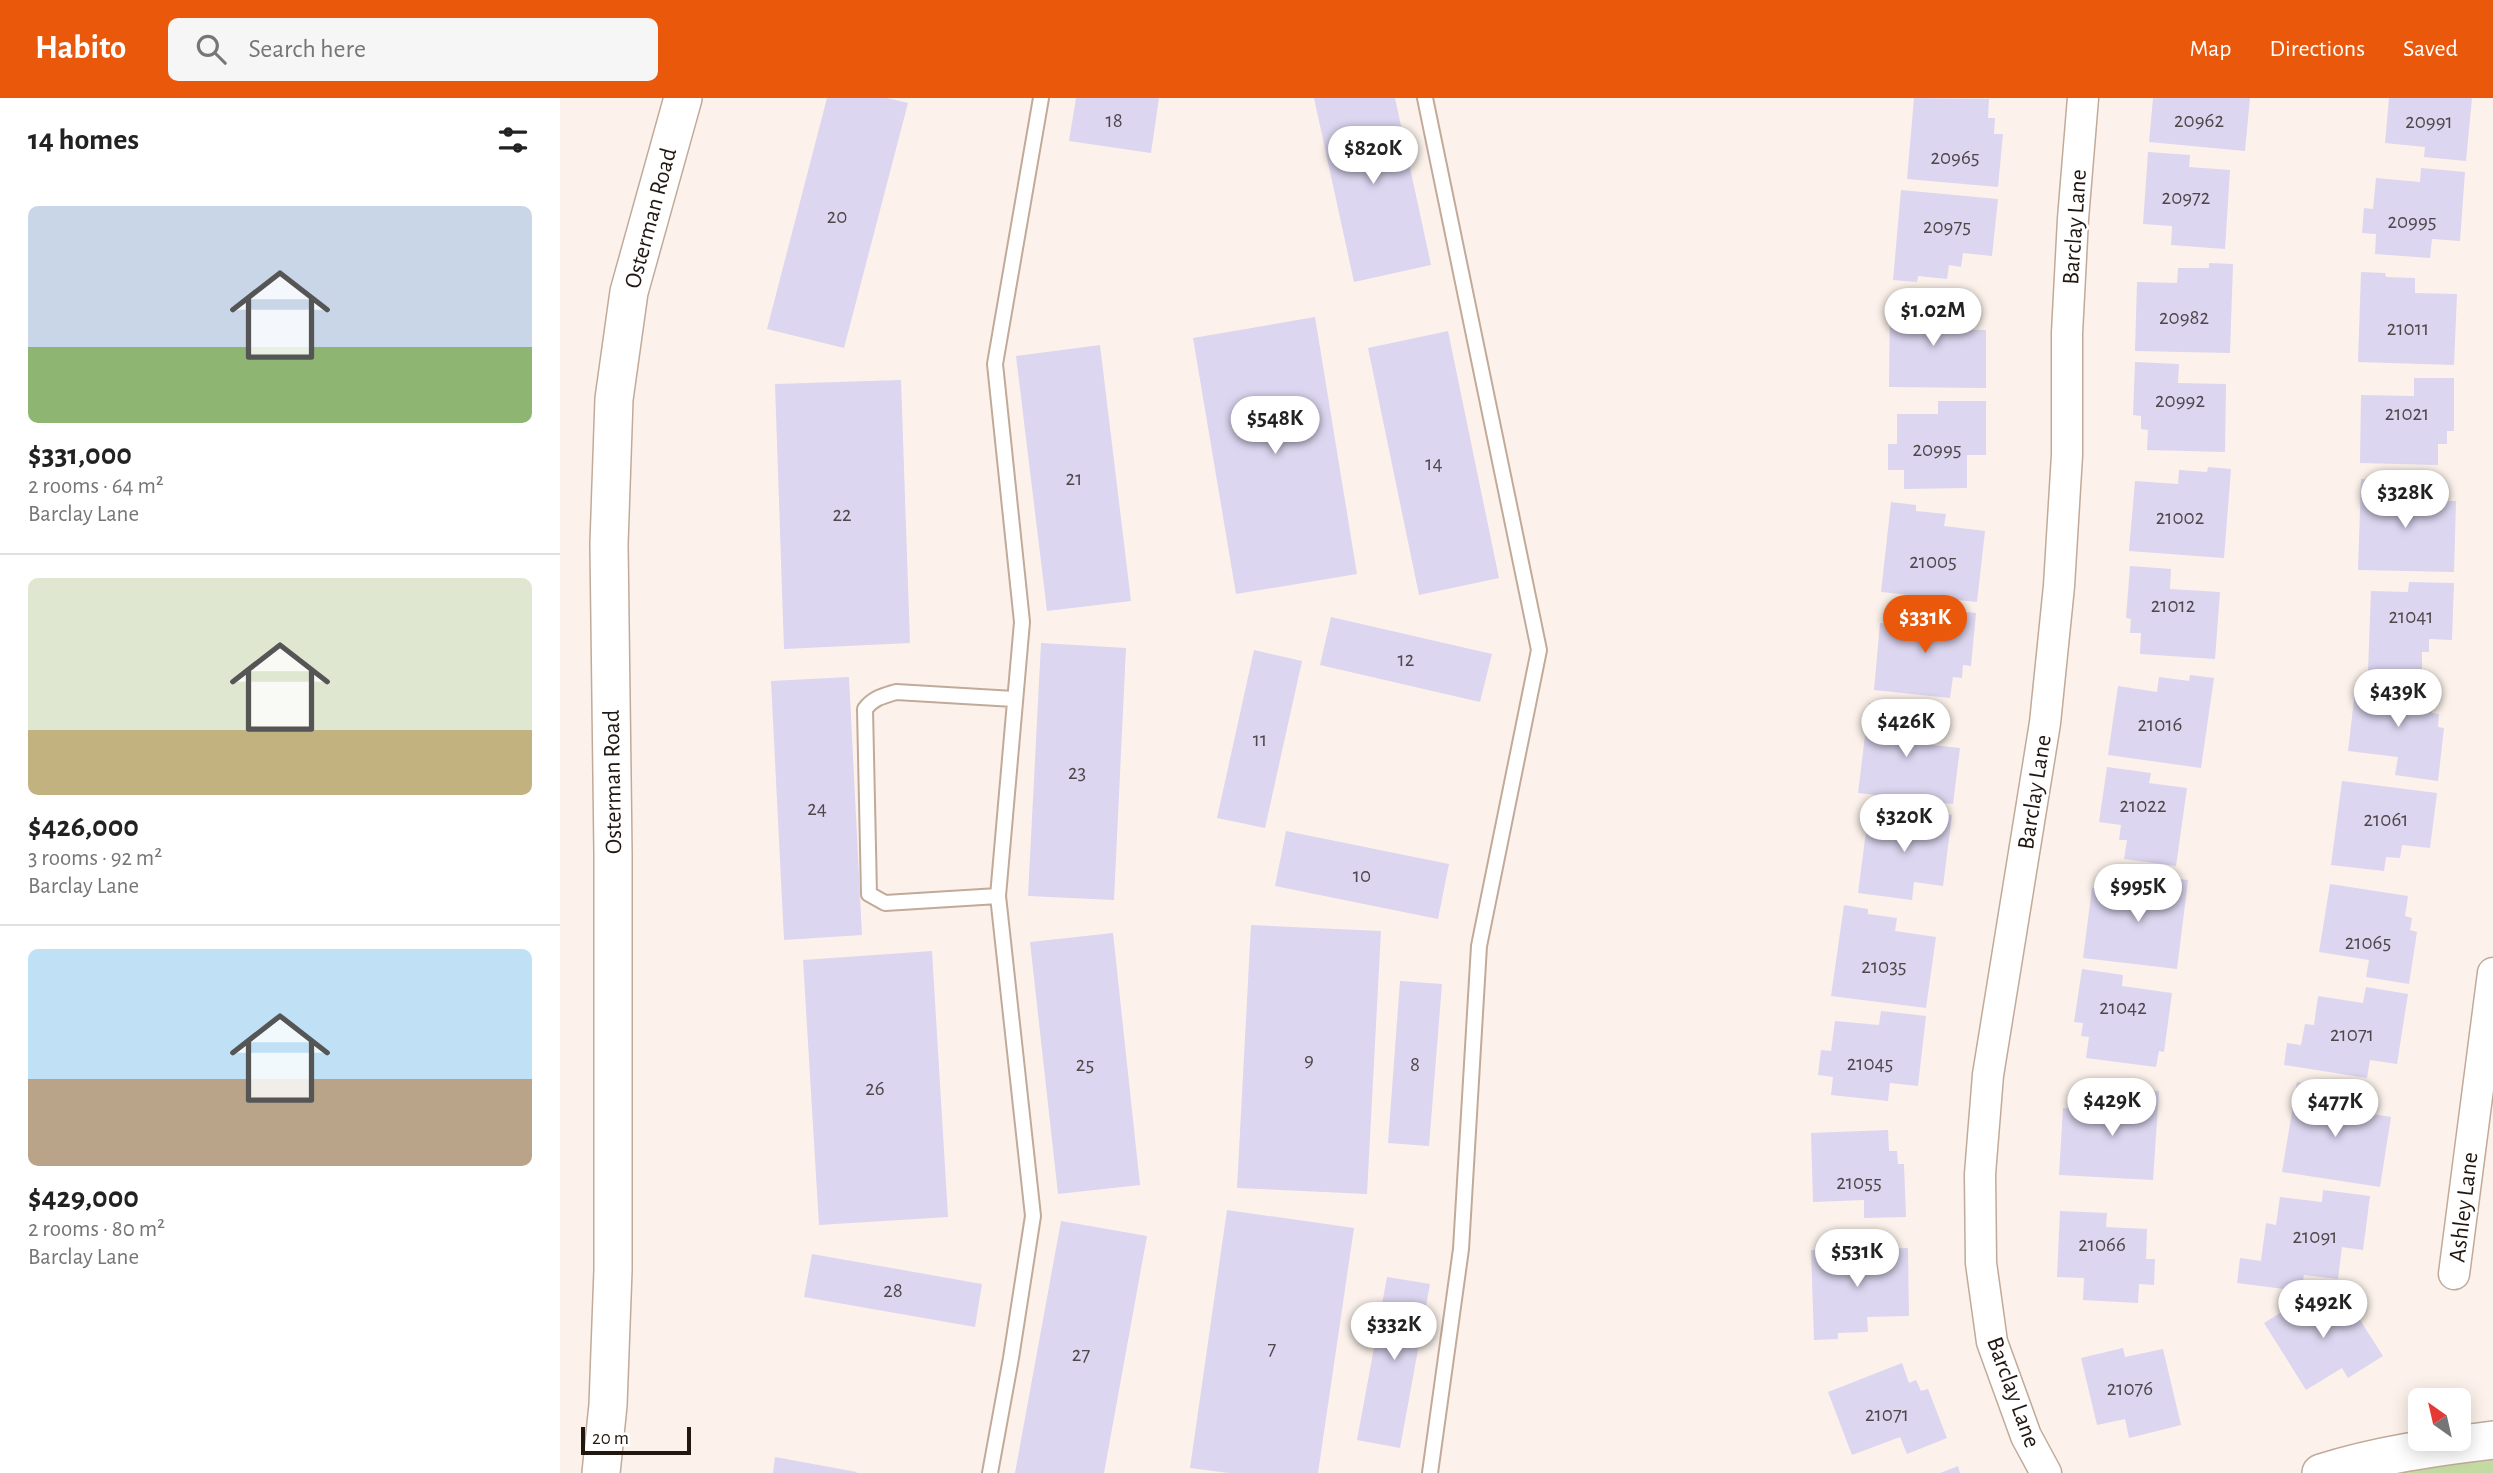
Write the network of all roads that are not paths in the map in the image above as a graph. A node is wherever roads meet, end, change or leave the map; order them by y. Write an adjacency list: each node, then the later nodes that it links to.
1 (683, 98): 10 (street, Osterman Road)
2 (1041, 98): 5 (lane)
3 (1425, 98): 12 (lane)
4 (2084, 98): 13 (street, Barclay Lane)
5 (1014, 699): 6 (lane); 6 (lane)
6 (998, 897): 11 (lane)
7 (2493, 973): 8 (street, Ashley Lane)
8 (2454, 1274)
9 (2493, 1440): 14 (street)
10 (601, 1473)
11 (989, 1473)
12 (1430, 1473)
13 (2046, 1473)
14 (2321, 1473)

